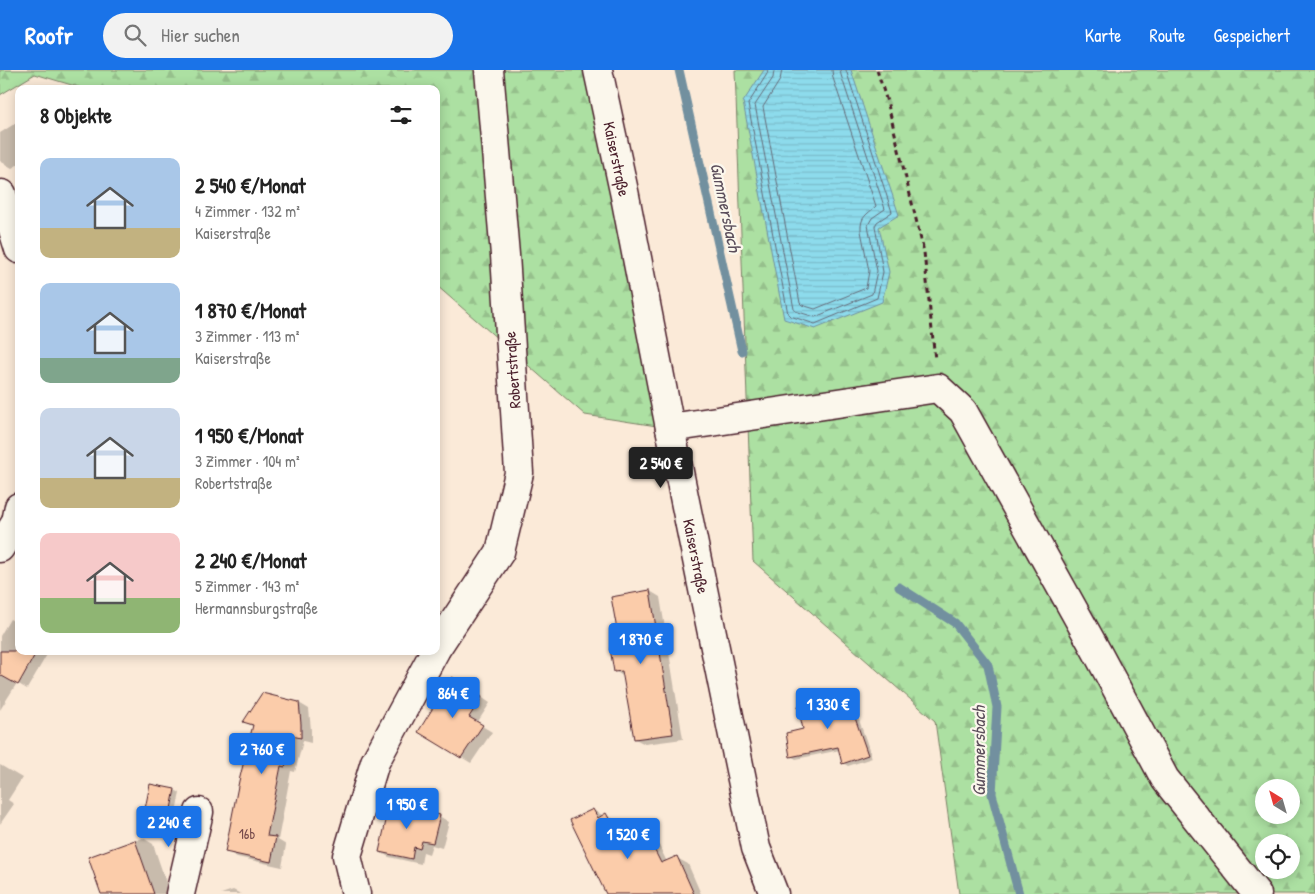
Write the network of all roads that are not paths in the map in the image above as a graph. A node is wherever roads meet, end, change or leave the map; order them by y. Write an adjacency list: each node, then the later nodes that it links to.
1 (489, 70): 8 (street, Robertstraße)
2 (598, 70): 5 (street, Kaiserstraße)
3 (2, 194): 4 (street)
4 (15, 236)
5 (670, 428): 13 (street, Kaiserstraße); 14 (street)
6 (15, 524): 7 (street)
7 (0, 548)
8 (440, 644)
9 (433, 655): 12 (street, Robertstraße)
10 (199, 812): 11 (street)
11 (180, 894)
12 (356, 894)
13 (774, 894)
14 (1256, 894)

